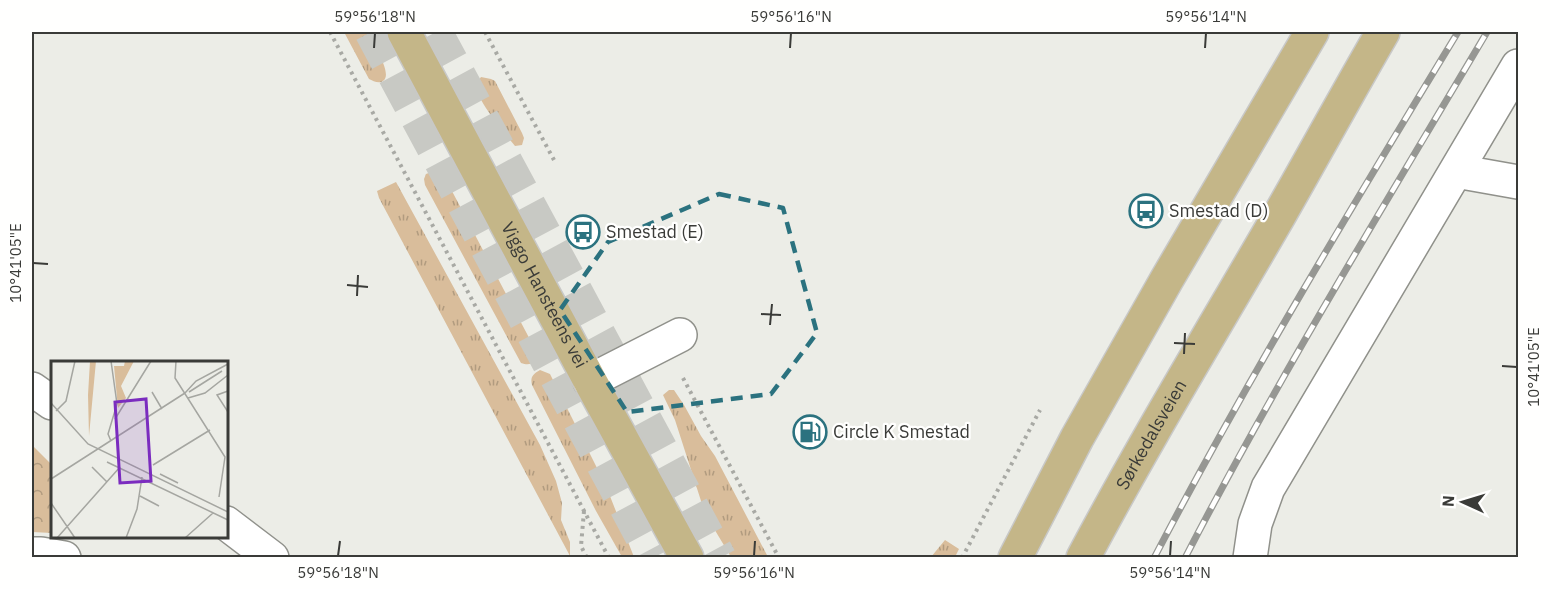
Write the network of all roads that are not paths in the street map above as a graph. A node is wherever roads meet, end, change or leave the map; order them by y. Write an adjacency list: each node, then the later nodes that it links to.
1 (404, 32): 8 (main road, Viggo Hansteens vei)
2 (1312, 32): 16 (main road)
3 (1383, 32): 17 (main road, Sørkedalsveien)
4 (1518, 66): 5 (street)
5 (1456, 171): 6 (street); 18 (street)
6 (1518, 182)
7 (672, 339): 8 (street)
8 (590, 381): 15 (main road, Viggo Hansteens vei)
9 (32, 389): 10 (street)
10 (51, 402)
11 (228, 525): 14 (street)
12 (32, 554): 13 (street)
13 (64, 558)
14 (272, 558)
15 (687, 558)
16 (1015, 558)
17 (1083, 558)
18 (1250, 558)

